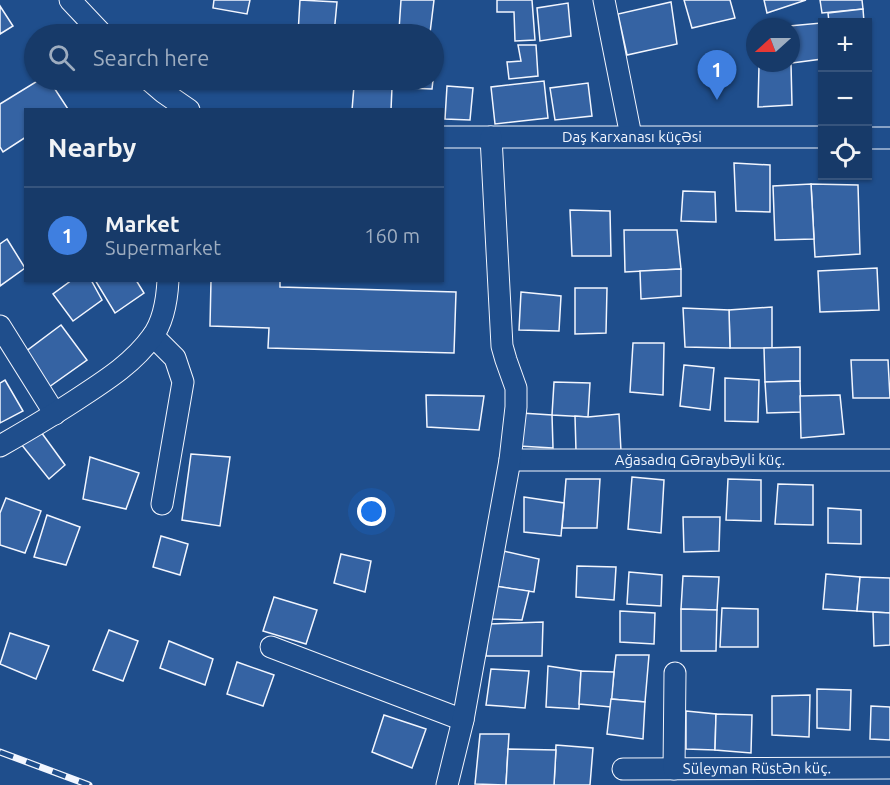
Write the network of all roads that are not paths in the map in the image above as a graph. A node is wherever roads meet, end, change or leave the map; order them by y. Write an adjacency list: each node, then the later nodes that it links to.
1 (70, 0): 3 (street)
2 (604, 0): 7 (street)
3 (93, 24)
4 (161, 90): 5 (street)
5 (186, 108)
6 (444, 136): 8 (street, Daş Karxanası küçəsi)
7 (631, 136): 8 (street, Daş Karxanası küçəsi); 9 (street, Daş Karxanası küçəsi)
8 (491, 137): 17 (street)
9 (818, 137)
10 (872, 138): 11 (street)
11 (890, 138)
12 (168, 282): 14 (street)
13 (0, 326): 15 (street)
14 (153, 336): 15 (street); 19 (street)
15 (55, 414): 16 (street)
16 (0, 446)
17 (510, 460): 18 (street, Ağasadıq Gəraybəyli küç.); 22 (street)
18 (890, 460)
19 (162, 504)
20 (271, 647): 22 (street)
21 (675, 673): 25 (street)
22 (463, 720): 26 (street)
23 (890, 768): 25 (street, Süleyman Rüstən küç.)
24 (622, 769): 25 (street, Süleyman Rüstən küç.)
25 (674, 769)
26 (447, 785)

